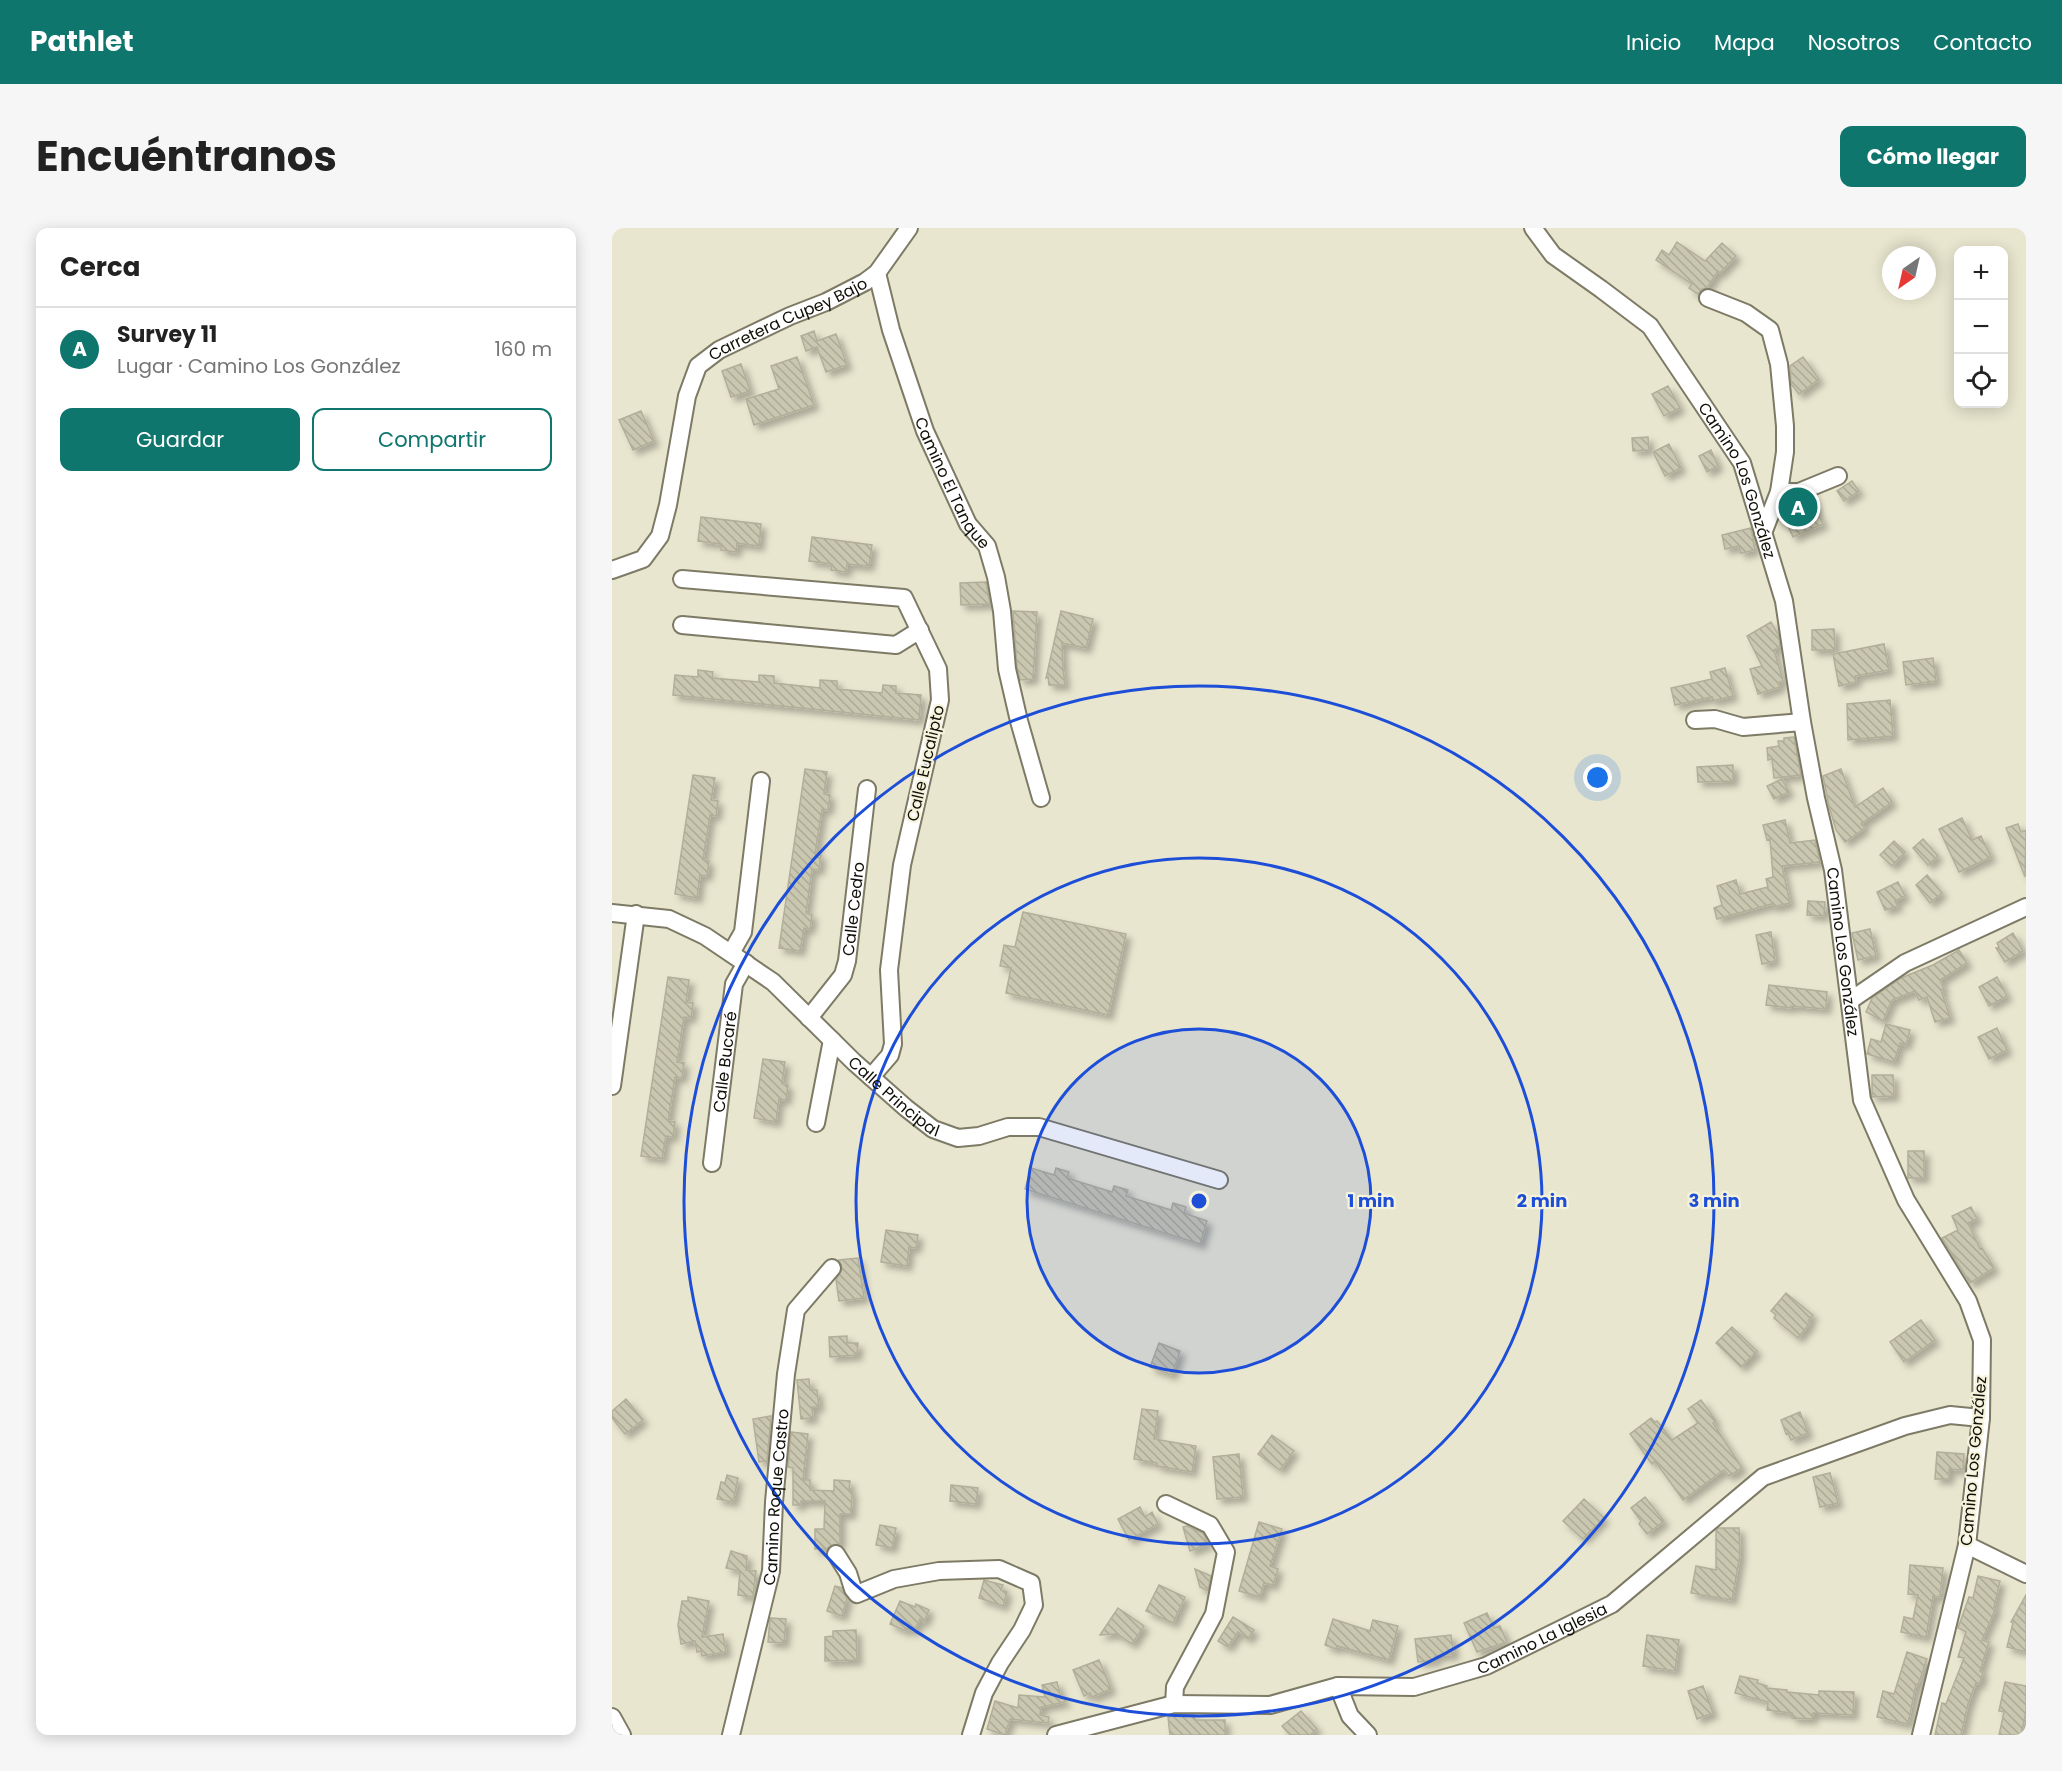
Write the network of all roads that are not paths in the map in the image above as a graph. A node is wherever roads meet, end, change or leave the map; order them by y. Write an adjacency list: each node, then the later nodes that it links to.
1 (909, 228): 3 (street, Carretera Cupey Bajo)
2 (1533, 228): 7 (street, Camino Los González)
3 (877, 273): 8 (street, Carretera Cupey Bajo); 16 (street, Camino El Tanque)
4 (1708, 298): 6 (street)
5 (1838, 477): 6 (street)
6 (1779, 492): 7 (street)
7 (1763, 533): 13 (street, Camino Los González)
8 (612, 570)
9 (682, 579): 11 (street, Calle Eucalipto)
10 (682, 624): 11 (street)
11 (920, 630): 25 (street, Calle Eucalipto)
12 (1695, 720): 13 (street)
13 (1802, 722): 22 (street, Camino Los González)
14 (762, 781): 20 (street)
15 (867, 789): 23 (street, Calle Cedro)
16 (1041, 798)
17 (2026, 907): 22 (street)
18 (612, 913): 19 (street, Calle Principal)
19 (636, 914): 20 (street, Calle Principal); 26 (street)
20 (731, 953): 21 (street, Calle Principal)
21 (746, 963): 23 (street, Calle Principal); 28 (street, Calle Bucaré)
22 (1851, 1000): 31 (street, Camino Los González)
23 (809, 1018): 24 (street, Calle Principal)
24 (832, 1040): 25 (street, Calle Principal); 27 (street)
25 (871, 1077): 29 (street, Calle Principal)
26 (612, 1086)
27 (816, 1124)
28 (712, 1163)
29 (1219, 1180)
30 (832, 1268): 40 (street, Camino Roque Castro)
31 (1980, 1418): 33 (street, Camino Los González); 36 (street, Camino La Iglesia)
32 (1166, 1504): 37 (street)
33 (1967, 1545): 35 (street); 44 (street, Camino Los González)
34 (836, 1554): 41 (street)
35 (2026, 1574)
36 (1338, 1686): 37 (street, Camino La Iglesia); 43 (street)
37 (1174, 1704): 42 (street, Camino La Iglesia)
38 (612, 1717): 39 (street)
39 (622, 1735)
40 (731, 1735)
41 (970, 1735)
42 (1056, 1735)
43 (1368, 1735)
44 (1922, 1735)

